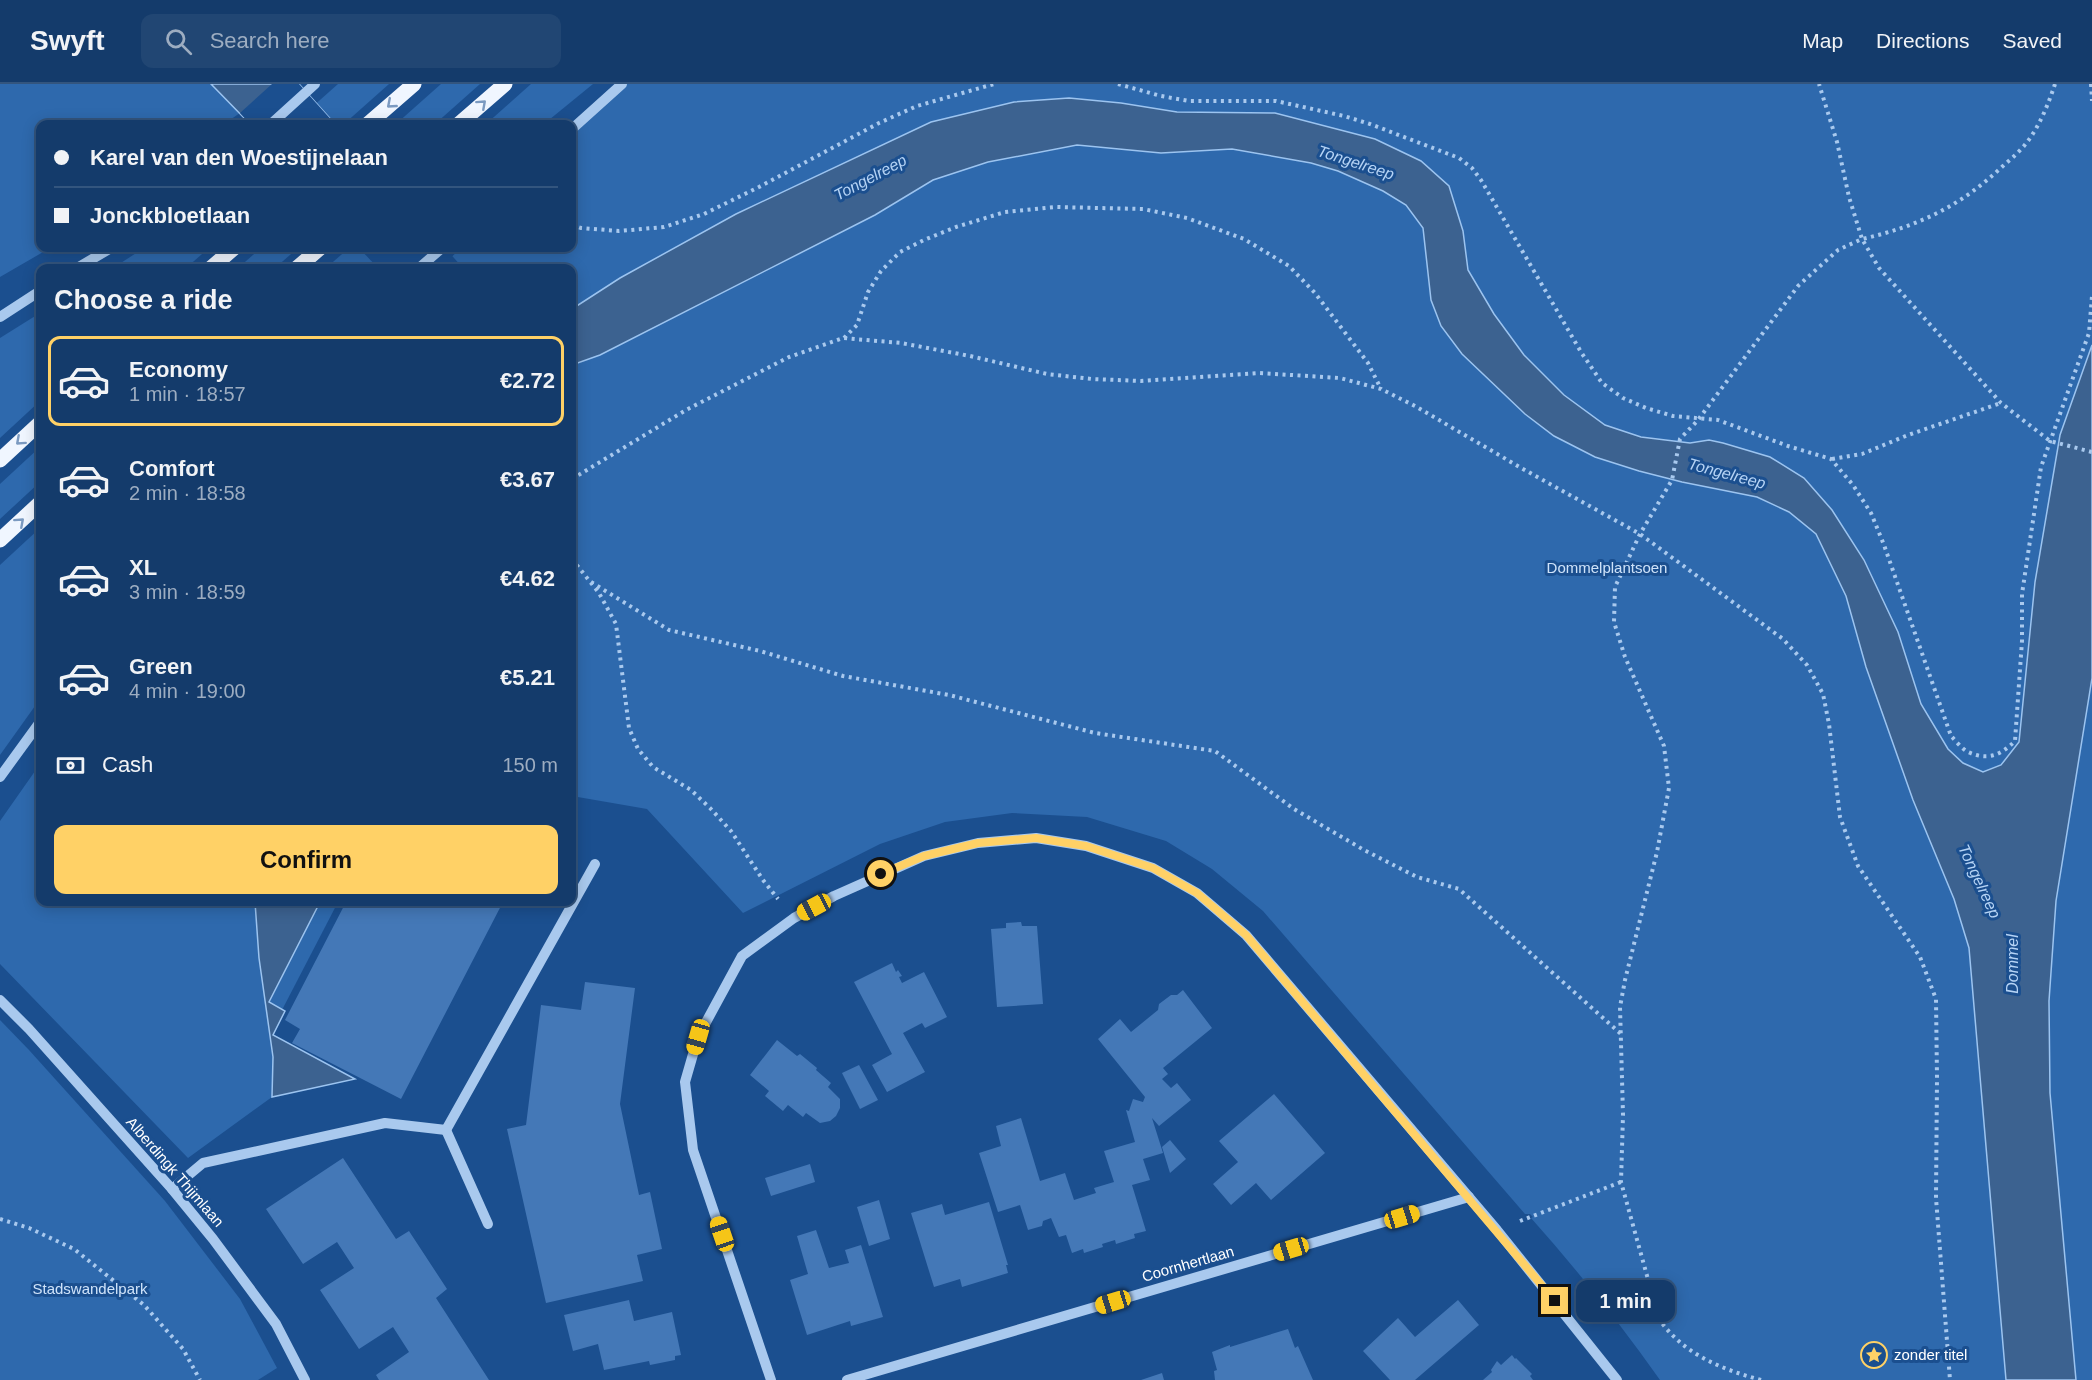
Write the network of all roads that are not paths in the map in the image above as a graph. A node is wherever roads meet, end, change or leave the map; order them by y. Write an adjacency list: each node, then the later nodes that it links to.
1 (414, 84): 6 (main road, one-way to 6)
2 (505, 84): 7 (main road, one-way to 2)
3 (622, 84): 8 (street)
4 (311, 88): 5 (street)
5 (275, 120)
6 (373, 120)
7 (464, 120)
8 (576, 125)
9 (104, 252): 13 (street)
10 (229, 252): 14 (main road)
11 (315, 252): 15 (main road)
12 (437, 252): 16 (street)
13 (84, 264)
14 (216, 264)
15 (302, 264)
16 (424, 264)
17 (36, 294): 18 (street)
18 (0, 317)
19 (36, 427): 20 (main road, one-way to 20)
20 (0, 460)
21 (36, 507): 22 (main road, one-way to 21)
22 (0, 540)
23 (36, 728): 24 (street)
24 (0, 777)
25 (595, 864): 26 (street)
26 (576, 898)
27 (571, 906): 29 (street)
28 (0, 1000): 30 (street, Alberdingk Thijmlaan)
29 (446, 1130): 30 (street); 32 (street)
30 (172, 1189): 33 (street, Alberdingk Thijmlaan)
31 (1469, 1197): 34 (street); 35 (street, Coornhertlaan); 36 (street)
32 (488, 1224)
33 (305, 1380)
34 (771, 1380)
35 (847, 1380)
36 (1617, 1380)

